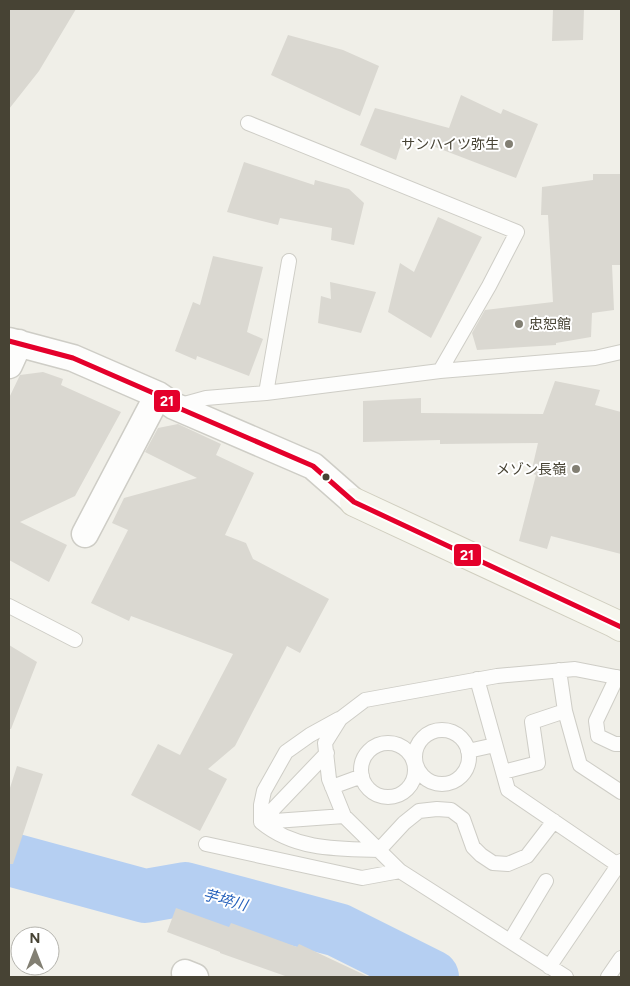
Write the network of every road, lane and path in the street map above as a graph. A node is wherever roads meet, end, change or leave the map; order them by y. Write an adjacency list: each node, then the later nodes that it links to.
1 (248, 123): 5 (lane)
2 (289, 261): 6 (lane)
3 (12, 350): 7 (street)
4 (621, 352): 5 (lane)
5 (440, 371): 6 (lane)
6 (266, 393): 7 (lane)
7 (166, 400): 8 (street); 9 (street)
8 (354, 502): 11 (street)
9 (86, 534)
10 (9, 606): 12 (lane)
11 (619, 619)
12 (75, 640)
13 (559, 670): 14 (lane); 15 (lane); 16 (lane)
14 (619, 678): 18 (lane)
15 (477, 679): 17 (lane); 19 (lane)
16 (565, 711): 23 (lane); 26 (lane)
17 (340, 719): 21 (lane); 29 (lane)
18 (621, 744)
19 (495, 745): 20 (lane); 23 (lane)
20 (468, 751): 22 (lane); 22 (lane)
21 (327, 753): 25 (lane); 29 (lane)
22 (415, 763): 24 (lane); 24 (lane)
23 (503, 772): 28 (lane)
24 (362, 776): 25 (lane)
25 (332, 786): 27 (lane)
26 (621, 792)
27 (344, 816): 29 (lane); 31 (lane)
28 (554, 821): 31 (lane); 32 (lane)
29 (261, 822): 31 (lane)
30 (206, 844): 33 (lane)
31 (379, 850): 33 (lane)
32 (620, 865): 37 (lane)
33 (400, 871): 35 (lane)
34 (546, 881): 35 (lane)
35 (510, 941): 37 (lane)
36 (621, 958): 39 (lane)
37 (549, 967): 38 (lane)
38 (566, 977)
39 (608, 977)

